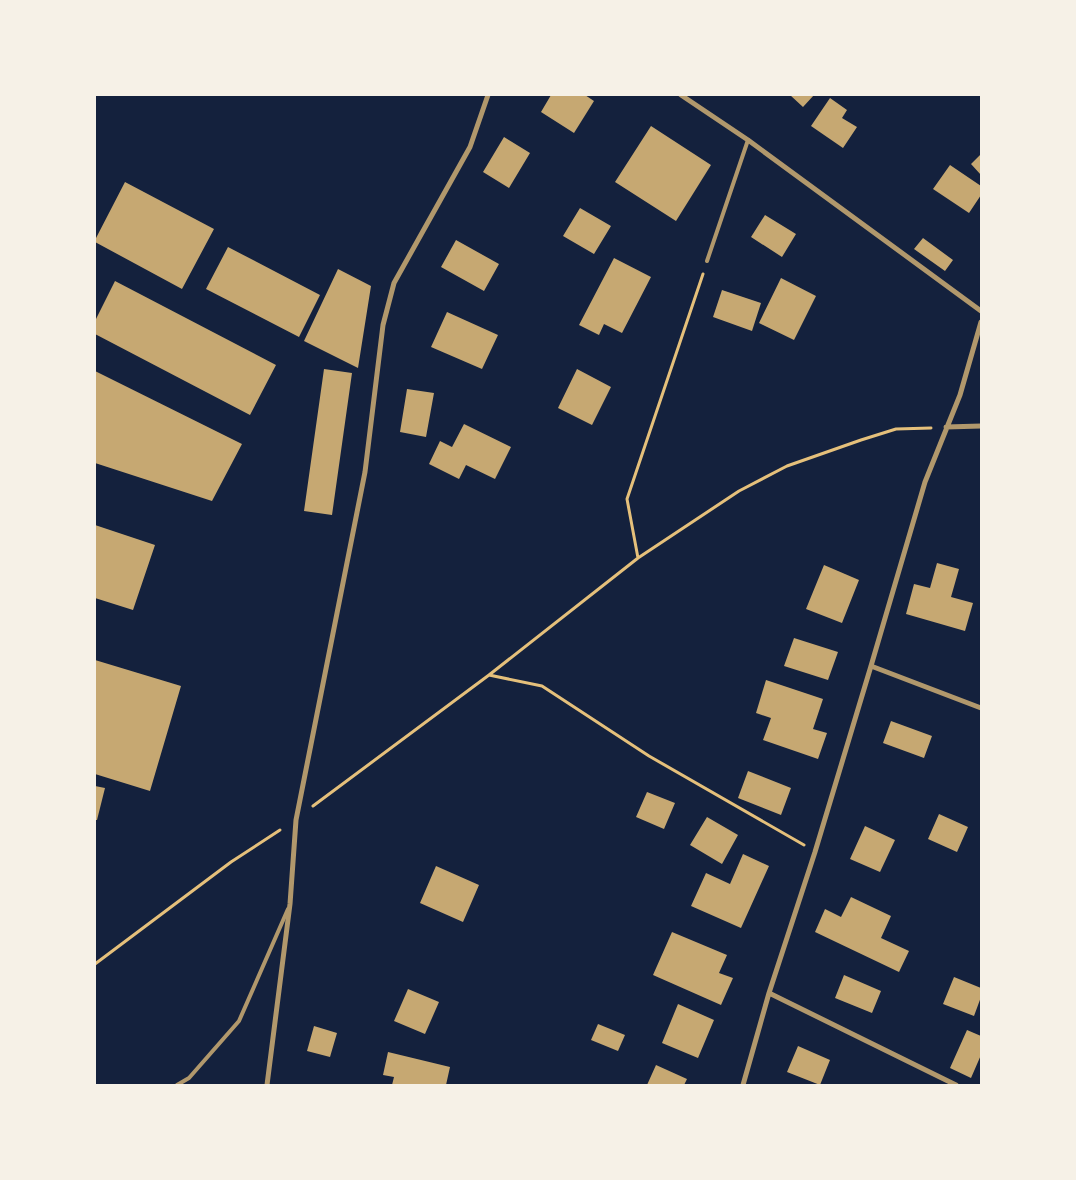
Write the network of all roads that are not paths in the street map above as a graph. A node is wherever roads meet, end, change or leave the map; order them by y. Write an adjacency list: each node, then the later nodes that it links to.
1 (488, 95): 11 (street)
2 (681, 95): 3 (street)
3 (748, 140): 4 (lane); 5 (street)
4 (707, 261)
5 (981, 311)
6 (981, 322): 8 (street)
7 (981, 426): 8 (street)
8 (946, 427): 9 (street)
9 (871, 666): 10 (street); 12 (street)
10 (981, 708)
11 (290, 904): 13 (lane); 14 (street)
12 (769, 993): 15 (street); 16 (street)
13 (176, 1085)
14 (267, 1085)
15 (743, 1085)
16 (956, 1085)

